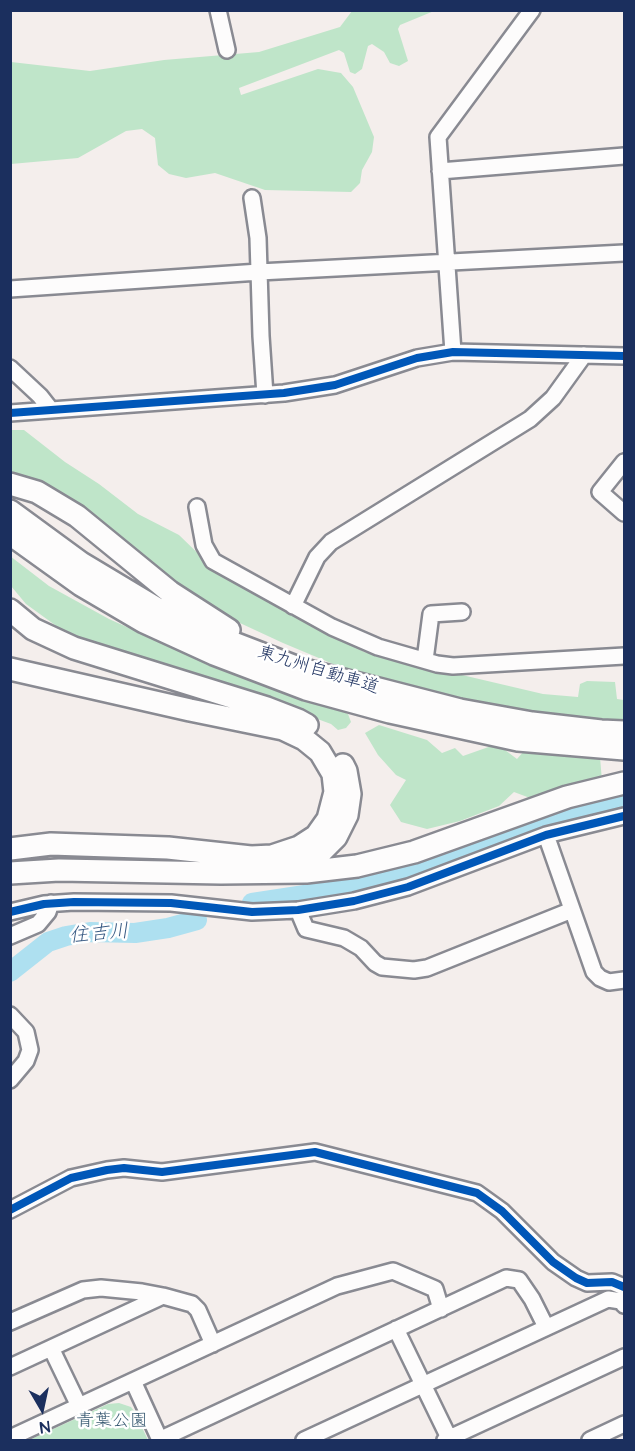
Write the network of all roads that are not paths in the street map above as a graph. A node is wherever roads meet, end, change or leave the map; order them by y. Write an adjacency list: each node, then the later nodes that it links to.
1 (234, 10): 3 (street)
2 (532, 10): 6 (street)
3 (219, 14): 4 (street)
4 (227, 50)
5 (624, 156): 6 (street)
6 (440, 171): 9 (street)
7 (252, 198): 10 (street)
8 (624, 254): 9 (street)
9 (445, 262): 10 (street); 12 (street)
10 (259, 272): 11 (street); 16 (street)
11 (10, 289)
12 (453, 352): 13 (street); 16 (street)
13 (584, 355): 14 (street); 25 (street)
14 (624, 356)
15 (10, 368): 17 (street)
16 (265, 395): 17 (street)
17 (51, 410): 18 (street)
18 (10, 413)
19 (624, 462): 23 (street)
20 (12, 484): 31 (highway)
21 (197, 507): 25 (street)
22 (10, 512): 31 (highway, 東九州自動車道)
23 (624, 513)
24 (10, 534): 33 (highway, 東九州自動車道)
25 (293, 606): 29 (street)
26 (10, 610): 39 (highway)
27 (462, 612): 29 (street)
28 (624, 656): 29 (street)
29 (425, 660)
30 (10, 669): 37 (highway)
31 (301, 669): 32 (highway, 東九州自動車道)
32 (624, 732)
33 (624, 749)
34 (624, 783): 39 (highway)
35 (624, 816): 36 (street)
36 (546, 835): 41 (street); 42 (street)
37 (10, 849)
38 (10, 873): 39 (highway)
39 (221, 873)
40 (51, 903): 41 (street); 43 (street); 44 (street)
41 (298, 910): 42 (street)
42 (572, 910): 45 (street)
43 (10, 912)
44 (10, 936)
45 (624, 980)
46 (10, 1015): 47 (street)
47 (10, 1080)
48 (10, 1210): 49 (street)
49 (624, 1287)
50 (163, 1296): 53 (street); 56 (street); 57 (street)
51 (624, 1305): 54 (street)
52 (441, 1309): 54 (street); 55 (street); 56 (street)
53 (10, 1322)
54 (546, 1328): 61 (street)
55 (396, 1329): 61 (street); 67 (street)
56 (213, 1344): 60 (street)
57 (51, 1348): 59 (street); 63 (street)
58 (624, 1357): 69 (street)
59 (10, 1367)
60 (133, 1381): 62 (street); 64 (street)
61 (423, 1385): 68 (street); 69 (street)
62 (102, 1395): 63 (street); 64 (street)
63 (79, 1406): 66 (street)
64 (146, 1411): 67 (street)
65 (624, 1424): 70 (street)
66 (10, 1438)
67 (160, 1440)
68 (304, 1440)
69 (448, 1440)
70 (590, 1440)

